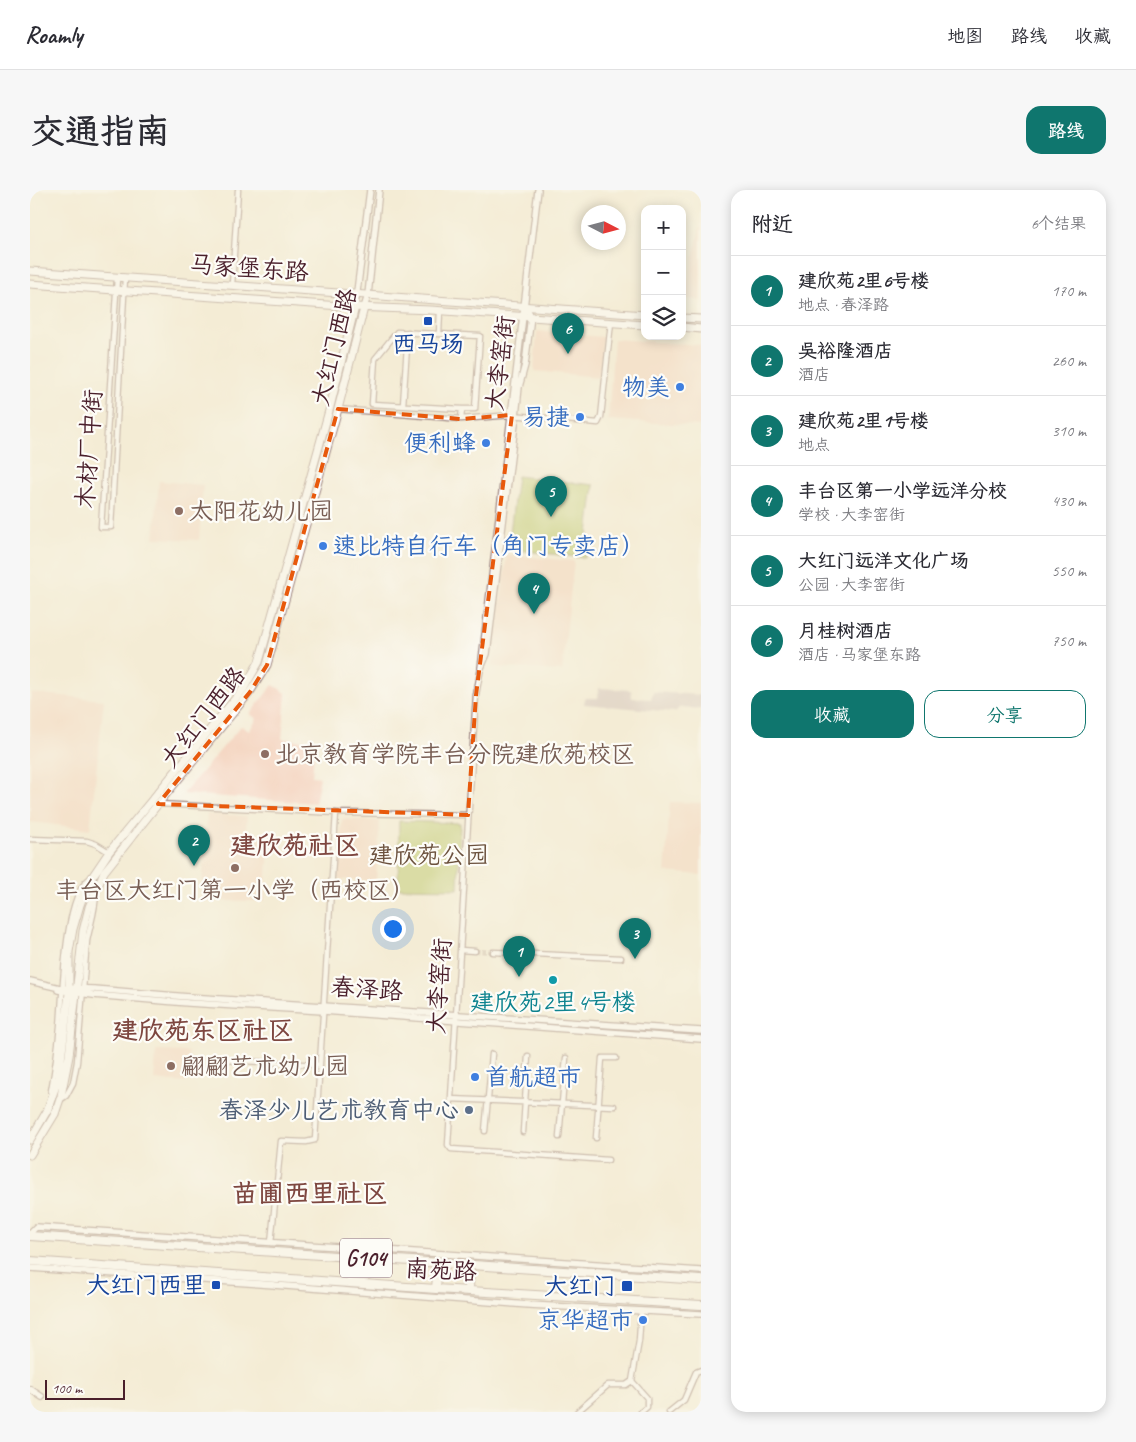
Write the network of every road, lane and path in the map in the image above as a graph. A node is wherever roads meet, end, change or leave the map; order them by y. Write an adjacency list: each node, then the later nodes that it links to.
1 (238, 190): 8 (street)
2 (370, 190): 10 (street, 大红门西路)
3 (379, 190): 11 (street, 大红门西路)
4 (538, 190): 12 (street, 大李窑街)
5 (30, 271): 6 (main road, 马家堡东路)
6 (121, 278): 8 (main road, 马家堡东路); 9 (street, 木材厂中街); 9 (street)
7 (30, 284): 9 (main road, 马家堡东路)
8 (232, 285): 10 (main road, 马家堡东路)
9 (120, 291): 9 (street, 木材厂中街); 13 (main road, 马家堡东路)
10 (357, 294): 11 (main road, 马家堡东路); 13 (street, 大红门西路)
11 (368, 295): 12 (main road, 马家堡东路); 14 (street, 大红门西路)
12 (525, 306): 16 (main road, 马家堡东路); 17 (street, 大李窑街)
13 (355, 308): 14 (main road, 马家堡东路); 36 (main road, 大红门西路)
14 (364, 308): 15 (main road, 马家堡东路); 27 (main road, 大红门西路)
15 (440, 311): 17 (main road, 马家堡东路); 25 (street)
16 (641, 315)
17 (527, 316): 20 (main road, 马家堡东路); 29 (street, 大李窑街)
18 (686, 318): 19 (main road)
19 (701, 319)
20 (611, 322): 21 (main road, 马家堡东路); 29 (street)
21 (641, 325)
22 (686, 327): 23 (main road)
23 (701, 329)
24 (408, 332): 25 (street); 26 (street); 26 (street)
25 (439, 334): 28 (street)
26 (403, 405): 28 (street)
27 (338, 409): 30 (street); 32 (main road, 大红门西路)
28 (462, 409): 30 (street)
29 (514, 415): 30 (street); 31 (street, 大李窑街)
30 (461, 419)
31 (481, 668): 34 (street, 大李窑街)
32 (158, 804): 33 (street); 43 (main road, 大红门西路)
33 (336, 813): 34 (street); 44 (street)
34 (468, 815): 37 (street, 大李窑街)
35 (30, 839): 36 (street)
36 (108, 852): 43 (main road, 大红门西路)
37 (460, 950): 38 (street); 45 (street, 大李窑街)
38 (475, 951)
39 (493, 952): 40 (street)
40 (621, 958)
41 (30, 981): 43 (street, 春泽路)
42 (30, 984): 43 (street, 春泽路)
43 (73, 990): 44 (street, 春泽路); 64 (main road, 大红门西路); 65 (main road, 大红门西路)
44 (324, 1008): 45 (street, 春泽路); 53 (street)
45 (455, 1018): 46 (street, 春泽路); 47 (street, 春泽路); 54 (street, 大李窑街)
46 (701, 1031)
47 (701, 1039)
48 (492, 1054): 55 (street)
49 (528, 1056): 56 (street)
50 (566, 1058): 57 (street)
51 (616, 1058): 58 (street)
52 (224, 1060): 53 (street)
53 (320, 1065): 68 (street)
54 (451, 1099): 55 (street); 66 (street, 大李窑街)
55 (488, 1101): 56 (street); 60 (street)
56 (525, 1102): 57 (street); 61 (street)
57 (562, 1104): 58 (street); 62 (street)
58 (599, 1106): 59 (street); 63 (street)
59 (614, 1106)
60 (486, 1131)
61 (522, 1132)
62 (559, 1137)
63 (596, 1138)
64 (30, 1140)
65 (30, 1155)
66 (608, 1160)
67 (30, 1235): 68 (street); 70 (highway, 南苑路 / G104)
68 (271, 1243): 74 (street)
69 (30, 1261): 72 (highway, 南苑路 / G104)
70 (438, 1263): 71 (highway, 南苑路 / G104); 79 (highway)
71 (470, 1264): 77 (highway, 南苑路 / G104); 80 (highway)
72 (106, 1265): 75 (street); 76 (highway, 南苑路 / G104)
73 (30, 1268): 75 (street)
74 (701, 1271)
75 (133, 1275): 78 (street)
76 (288, 1279): 78 (street); 79 (highway, 南苑路 / G104)
77 (701, 1280)
78 (273, 1285): 82 (street)
79 (436, 1289): 80 (highway, 南苑路 / G104)
80 (469, 1290): 81 (highway, 南苑路 / G104)
81 (701, 1305)
82 (641, 1311): 83 (street); 85 (street)
83 (701, 1314)
84 (701, 1370): 90 (street)
85 (632, 1381): 88 (street); 89 (street)
86 (30, 1389): 87 (street)
87 (42, 1397)
88 (581, 1411)
89 (641, 1412)
90 (669, 1412)

